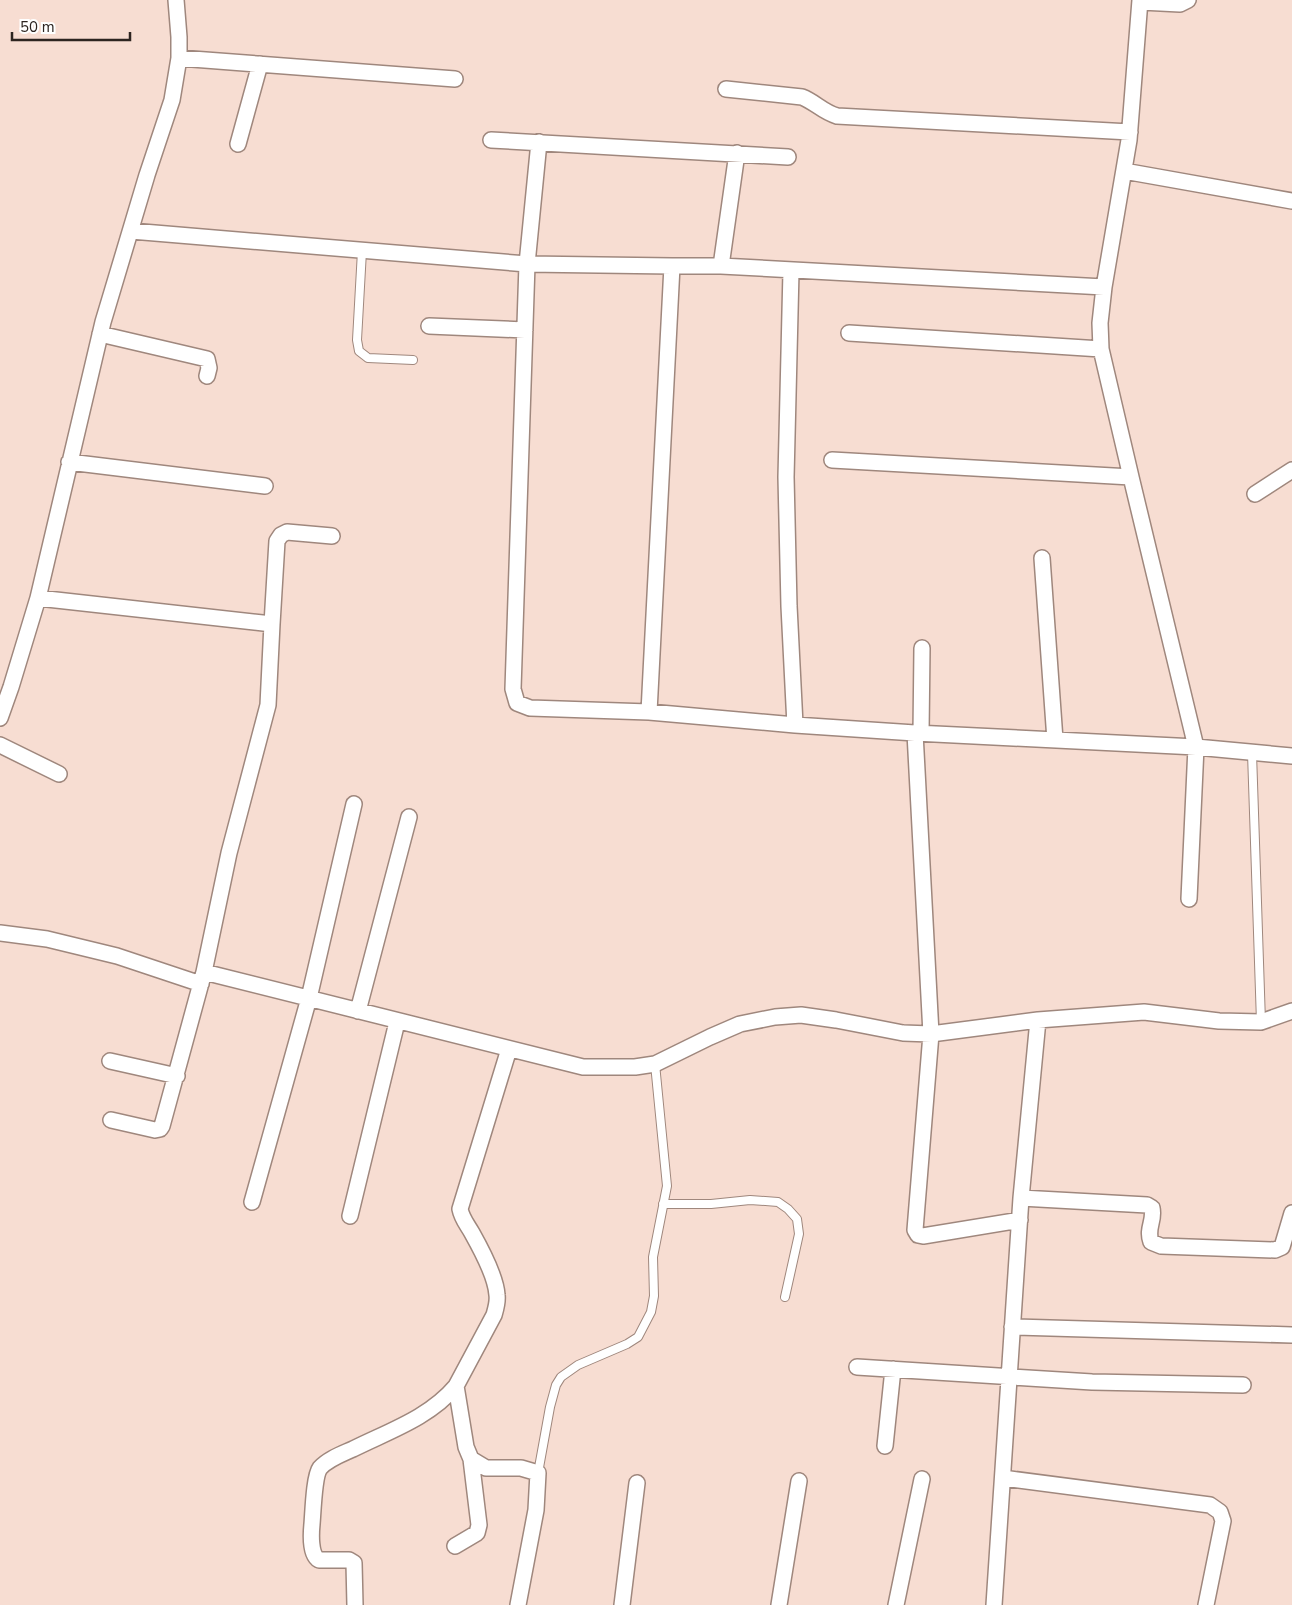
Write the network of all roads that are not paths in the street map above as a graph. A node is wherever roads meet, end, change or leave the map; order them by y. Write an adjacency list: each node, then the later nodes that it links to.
1 (176, 0): 4 (street)
2 (1188, 0): 3 (street)
3 (1140, 1): 8 (street)
4 (179, 58): 5 (street); 16 (street)
5 (260, 64): 6 (street); 11 (street)
6 (455, 79)
7 (726, 90): 8 (street)
8 (1130, 132): 14 (street)
9 (492, 140): 10 (street)
10 (538, 142): 12 (street); 18 (street)
11 (238, 144)
12 (737, 153): 13 (street); 20 (street)
13 (788, 157)
14 (1124, 171): 15 (street); 22 (street)
15 (1292, 201)
16 (131, 231): 17 (street); 26 (street)
17 (362, 251): 18 (street); 28 (lane)
18 (526, 264): 19 (street); 24 (street)
19 (672, 266): 20 (street); 41 (street)
20 (721, 266): 21 (street)
21 (791, 271): 22 (street); 43 (street)
22 (1104, 287): 27 (street)
23 (429, 326): 24 (street)
24 (525, 330): 41 (street)
25 (850, 333): 27 (street)
26 (100, 334): 29 (street); 31 (street)
27 (1101, 349): 33 (street)
28 (413, 360)
29 (207, 376)
30 (832, 460): 33 (street)
31 (69, 462): 34 (street); 38 (street)
32 (1292, 470): 35 (street)
33 (1131, 477): 47 (street)
34 (264, 486)
35 (1255, 494)
36 (332, 536): 39 (street)
37 (1042, 558): 45 (street)
38 (38, 598): 39 (street); 42 (street)
39 (272, 624): 55 (street)
40 (922, 648): 44 (street)
41 (649, 712): 43 (street)
42 (0, 718)
43 (795, 724): 44 (street)
44 (918, 733): 45 (street); 62 (street)
45 (1055, 740): 47 (street)
46 (0, 744): 50 (street)
47 (1196, 747): 48 (street); 53 (street)
48 (1252, 753): 49 (street); 61 (lane)
49 (1292, 756)
50 (59, 774)
51 (354, 804): 56 (street)
52 (409, 817): 57 (street)
53 (1189, 899)
54 (0, 933): 55 (street)
55 (202, 978): 56 (street); 66 (street)
56 (309, 998): 57 (street); 69 (street)
57 (358, 1011): 60 (street)
58 (1292, 1011): 61 (street)
59 (1038, 1020): 61 (street); 62 (street); 68 (street)
60 (398, 1022): 63 (street); 72 (street)
61 (1261, 1022)
62 (931, 1034): 65 (street); 73 (street)
63 (509, 1049): 65 (street); 81 (street)
64 (110, 1061): 66 (street)
65 (655, 1064): 70 (lane)
66 (177, 1076): 67 (street)
67 (111, 1120)
68 (1021, 1198): 71 (street); 73 (street)
69 (252, 1202)
70 (663, 1204): 74 (lane); 84 (lane)
71 (1292, 1212)
72 (350, 1216)
73 (1020, 1220): 75 (street)
74 (785, 1297)
75 (1012, 1327): 76 (street); 79 (street)
76 (1292, 1335)
77 (857, 1367): 78 (street)
78 (893, 1370): 79 (street); 82 (street)
79 (1010, 1378): 80 (street); 85 (street)
80 (1242, 1385)
81 (456, 1386): 83 (street); 90 (street)
82 (884, 1446)
83 (471, 1459): 84 (street); 89 (street)
84 (538, 1473): 91 (street)
85 (1003, 1478): 95 (street); 96 (street)
86 (922, 1479): 94 (street)
87 (799, 1481): 93 (street)
88 (637, 1483): 92 (street)
89 (455, 1546)
90 (356, 1605)
91 (518, 1605)
92 (622, 1605)
93 (779, 1605)
94 (896, 1605)
95 (994, 1605)
96 (1206, 1605)

